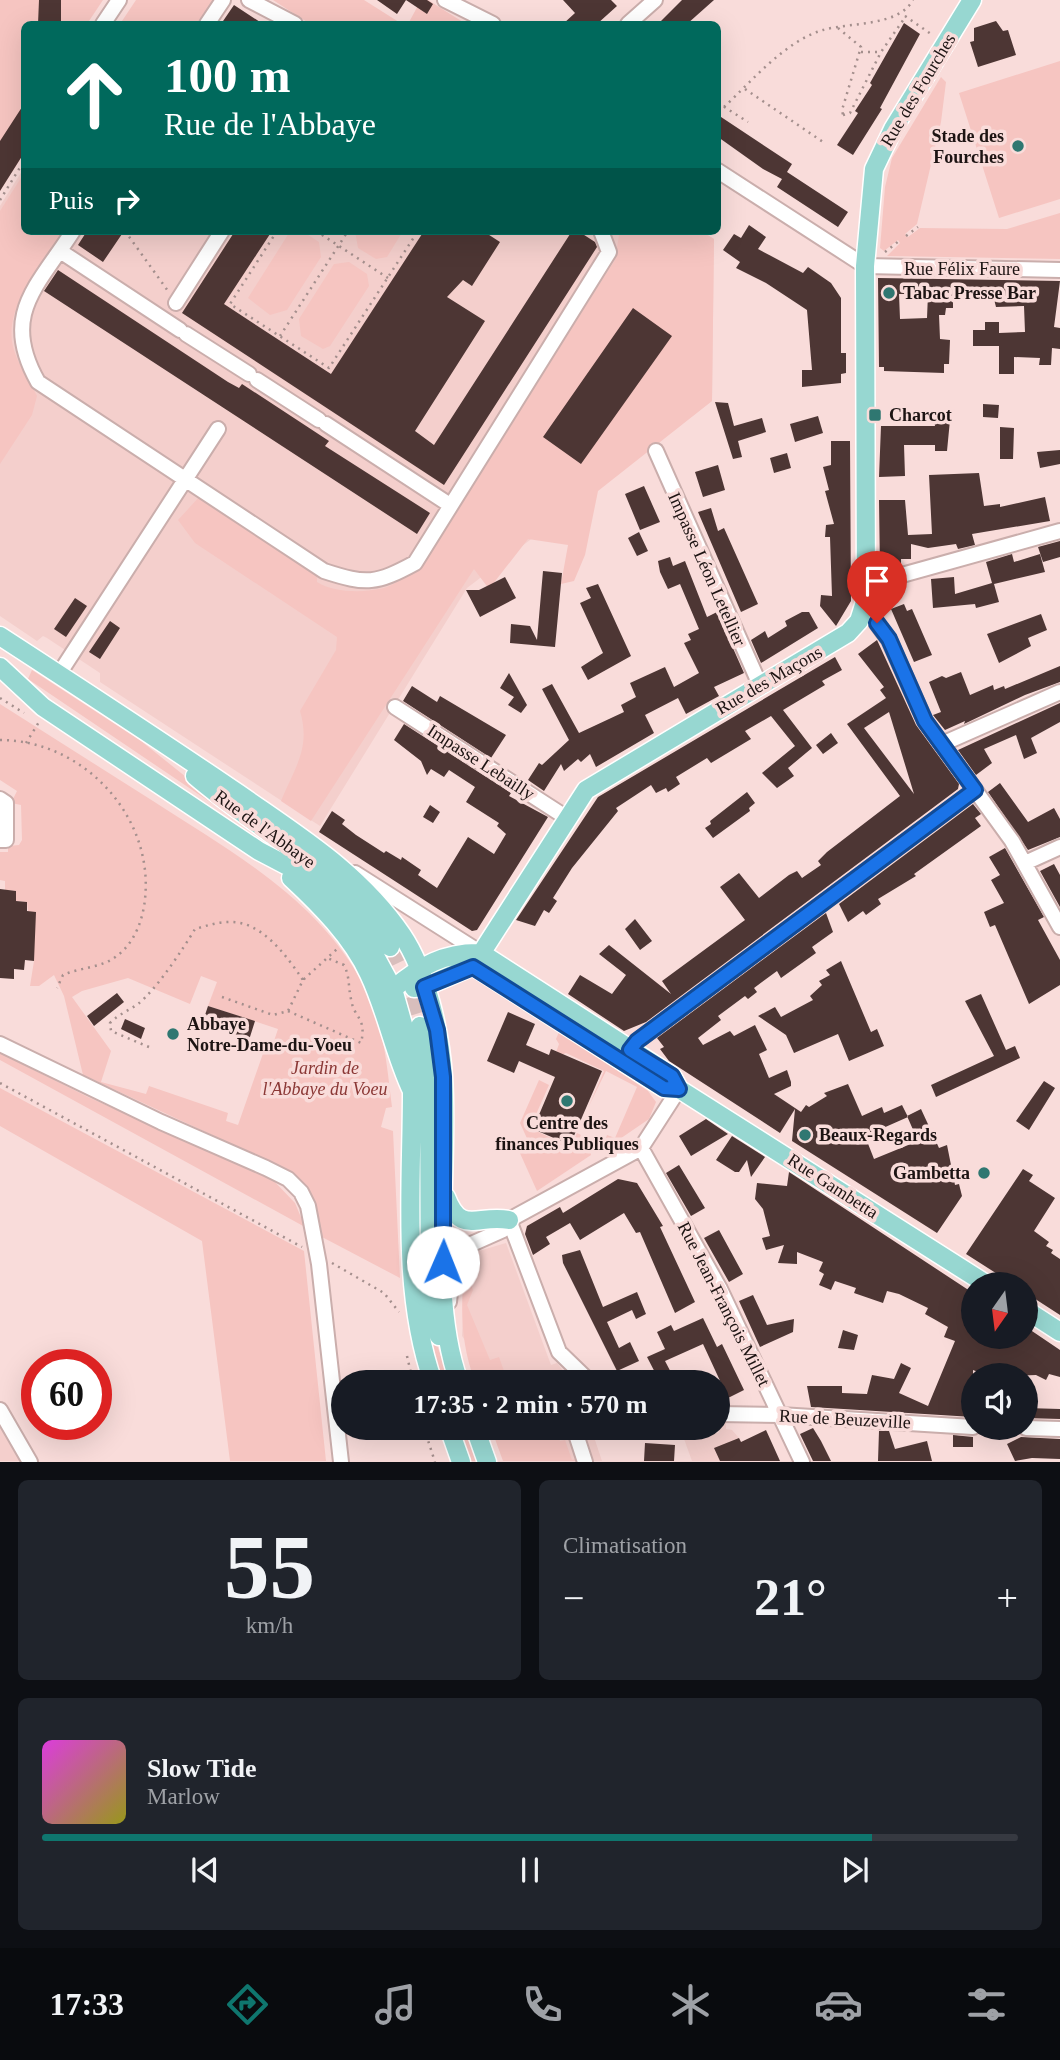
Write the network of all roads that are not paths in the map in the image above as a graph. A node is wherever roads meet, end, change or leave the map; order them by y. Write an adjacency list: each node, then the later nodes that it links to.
1 (119, 0): 7 (street)
2 (223, 0): 8 (street)
3 (249, 0): 9 (street)
4 (445, 0): 10 (street)
5 (655, 0): 11 (street)
6 (972, 0): 17 (main road, Rue des Fourches)
7 (105, 21)
8 (209, 21)
9 (289, 21)
10 (487, 21)
11 (631, 21)
12 (721, 174): 17 (street)
13 (70, 235): 16 (street)
14 (219, 235): 19 (street)
15 (603, 235): 23 (street)
16 (60, 251): 22 (street); 23 (street)
17 (865, 266): 18 (street, Rue Félix Faure); 25 (main road)
18 (1060, 270)
19 (176, 303)
20 (218, 429): 22 (street)
21 (656, 451): 31 (street, Impasse Léon Letellier)
22 (186, 480): 23 (street); 30 (street)
23 (450, 505)
24 (1060, 531): 25 (street)
25 (866, 585): 26 (main road)
26 (863, 612): 31 (main road, Rue des Maçons); 38 (street)
27 (0, 636): 30 (main road, Rue de l'Abbaye)
28 (0, 646): 34 (street)
29 (0, 667): 36 (main road, Rue de l'Abbaye)
30 (60, 674): 34 (main road, Rue de l'Abbaye)
31 (760, 685): 41 (main road, Rue des Maçons)
32 (0, 686): 36 (main road, Rue de l'Abbaye)
33 (1060, 692): 38 (street)
34 (102, 702): 37 (main road, Rue de l'Abbaye)
35 (395, 707): 41 (street, Impasse Lebailly)
36 (41, 715): 44 (main road, Rue de l'Abbaye)
37 (130, 720): 45 (main road, Rue de l'Abbaye); 48 (main road, Rue de l'Abbaye)
38 (942, 744): 39 (street)
39 (975, 790): 46 (street); 55 (street)
40 (0, 799): 42 (street)
41 (567, 818): 49 (main road, Rue des Maçons)
42 (0, 841)
43 (1060, 847): 46 (street)
44 (259, 850): 52 (main road, Rue de l'Abbaye); 57 (main road, Rue de l'Abbaye)
45 (335, 861): 49 (street, Rue de l'Abbaye); 50 (main road, Rue de l'Abbaye)
46 (1025, 863): 47 (street)
47 (1060, 927)
48 (390, 947)
49 (477, 960): 50 (main road); 51 (main road); 55 (main road, Rue de l'Abbaye); 56 (main road, Rue de l'Abbaye)
50 (418, 968): 51 (main road, Rue de l'Abbaye); 52 (main road)
51 (424, 987): 52 (main road); 59 (main road, Rue de l'Abbaye)
52 (393, 989): 57 (main road, Rue de l'Abbaye)
53 (420, 1026): 59 (main road)
54 (0, 1044): 81 (street)
55 (630, 1050): 56 (main road, Rue de l'Abbaye)
56 (679, 1089): 58 (street); 62 (main road, Rue Gambetta)
57 (412, 1091): 66 (main road, Rue de l'Abbaye)
58 (640, 1148): 61 (street); 72 (street, Rue Jean-François Millet)
59 (436, 1154): 60 (main road); 67 (main road)
60 (445, 1194): 61 (main road); 64 (main road)
61 (509, 1220): 64 (street); 69 (street)
62 (967, 1272)
63 (1038, 1318): 65 (main road)
64 (446, 1323): 68 (main road)
65 (1060, 1332)
66 (429, 1370)
67 (454, 1370)
68 (456, 1370)
69 (578, 1370)
70 (0, 1410): 80 (street)
71 (730, 1414): 72 (street, Rue de Beuzeville)
72 (780, 1415): 73 (street, Rue de Beuzeville); 86 (street, Rue Jean-François Millet)
73 (961, 1426)
74 (1038, 1428): 75 (street)
75 (1060, 1429)
76 (452, 1440): 82 (street)
77 (454, 1440): 83 (main road)
78 (479, 1440): 84 (main road)
79 (578, 1440): 85 (street)
80 (30, 1461)
81 (341, 1461)
82 (452, 1461)
83 (461, 1461)
84 (487, 1461)
85 (585, 1461)
86 (802, 1461)

